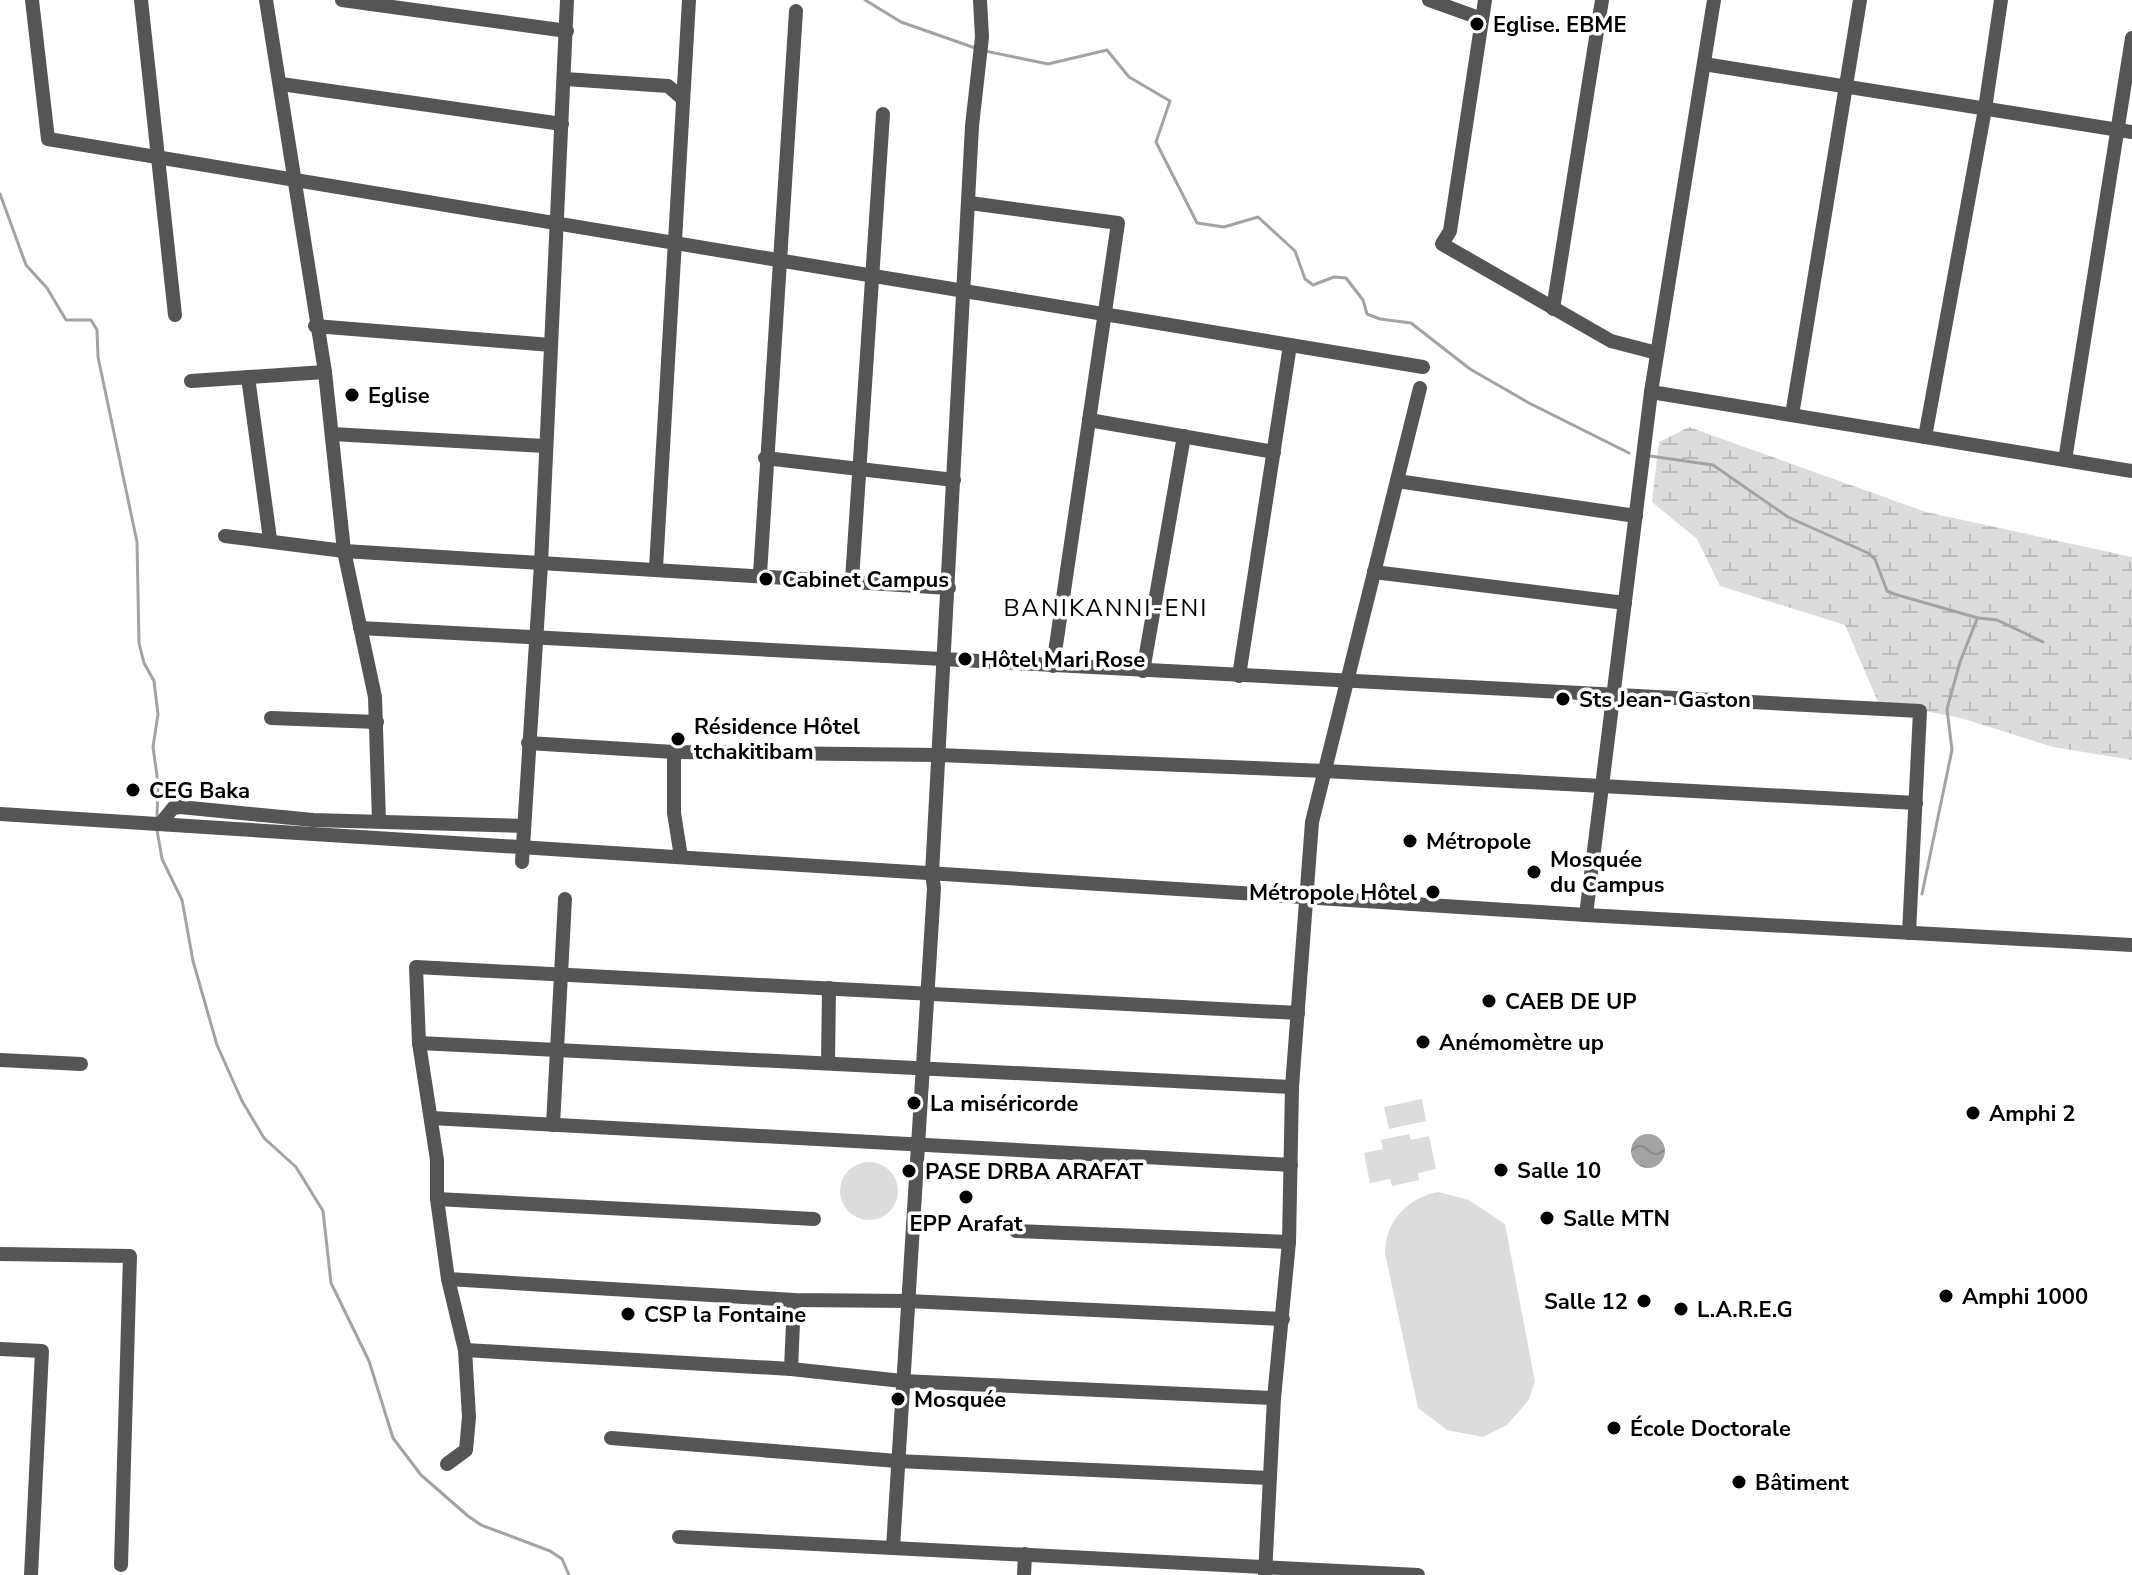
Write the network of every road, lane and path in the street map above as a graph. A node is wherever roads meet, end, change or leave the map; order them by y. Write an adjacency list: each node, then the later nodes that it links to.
1 (32, 0): 27 (street)
2 (141, 0): 27 (street)
3 (266, 0): 20 (street)
4 (342, 0): 16 (street)
5 (567, 0): 16 (street)
6 (689, 0): 22 (street)
7 (980, 0): 29 (street)
8 (1429, 0): 15 (street)
9 (1485, 0): 15 (street)
10 (1602, 0): 35 (street)
11 (1714, 0): 18 (street)
12 (1860, 0): 21 (street)
13 (2001, 0): 23 (street)
14 (796, 11): 32 (street)
15 (1482, 19): 35 (street)
16 (567, 31): 19 (street)
17 (2132, 38): 26 (street)
18 (1704, 64): 21 (street); 41 (street)
19 (565, 79): 22 (street); 25 (street)
20 (281, 84): 25 (street); 28 (street)
21 (1846, 87): 23 (street); 48 (street)
22 (683, 99): 31 (street)
23 (1985, 109): 26 (street); 52 (street)
24 (883, 114): 33 (street)
25 (562, 124): 30 (street)
26 (2125, 131): 56 (street)
27 (158, 157): 28 (street); 37 (street)
28 (294, 180): 30 (street); 38 (street)
29 (970, 203): 34 (street); 36 (street)
30 (557, 223): 31 (street); 39 (street)
31 (675, 243): 32 (street); 66 (street)
32 (779, 260): 33 (street); 55 (street)
33 (875, 276): 34 (street); 57 (street)
34 (965, 291): 36 (street); 59 (street)
35 (1553, 309): 41 (street)
36 (1104, 314): 40 (street); 49 (street)
37 (175, 315)
38 (315, 326): 39 (street); 43 (street)
39 (551, 345): 53 (street)
40 (1290, 345): 42 (street); 54 (street)
41 (1657, 353): 47 (street)
42 (1423, 367)
43 (325, 372): 44 (street); 50 (street)
44 (248, 377): 45 (street); 63 (street)
45 (191, 381)
46 (1420, 388): 60 (street)
47 (1651, 392): 48 (street); 61 (street)
48 (1792, 415): 52 (street)
49 (1089, 420): 51 (street); 75 (street)
50 (332, 434): 53 (street); 64 (street)
51 (1184, 436): 54 (street); 76 (street)
52 (1925, 437): 56 (street)
53 (545, 446): 65 (street)
54 (1274, 452): 77 (street)
55 (765, 458): 57 (street); 68 (street)
56 (2065, 460): 58 (street)
57 (861, 469): 59 (street); 69 (street)
58 (2132, 471)
59 (954, 480): 70 (street)
60 (1397, 481): 61 (street); 67 (street)
61 (1636, 516): 71 (street)
62 (225, 536): 63 (street)
63 (270, 539): 64 (street)
64 (344, 551): 65 (street); 72 (street)
65 (541, 564): 66 (street); 73 (street)
66 (656, 568): 68 (street)
67 (1374, 572): 71 (street); 78 (street)
68 (760, 574): 69 (street)
69 (852, 580): 70 (street)
70 (949, 588): 74 (street)
71 (1625, 603): 79 (street)
72 (360, 628): 73 (street); 81 (street)
73 (534, 638): 74 (street); 82 (street)
74 (944, 660): 75 (street); 84 (street)
75 (1053, 666): 76 (street)
76 (1143, 671): 77 (street)
77 (1239, 676): 78 (street)
78 (1347, 682): 79 (street); 85 (street)
79 (1613, 695): 86 (street); 87 (street)
80 (271, 718): 81 (street)
81 (377, 722): 89 (street)
82 (528, 743): 83 (street); 91 (street)
83 (674, 752): 84 (street); 93 (street)
84 (939, 755): 85 (street); 94 (street)
85 (1325, 771): 86 (street); 95 (street)
86 (1602, 786): 87 (street); 97 (street)
87 (1916, 803): 98 (street)
88 (0, 814): 90 (street)
89 (379, 821): 90 (street); 91 (street)
90 (161, 823): 92 (street)
91 (524, 826): 92 (street)
92 (522, 854): 93 (street)
93 (681, 857): 94 (street)
94 (932, 874): 95 (street); 102 (street)
95 (1305, 896): 97 (street); 103 (street)
96 (565, 899): 100 (street)
97 (1586, 915): 98 (street)
98 (1909, 933): 99 (street)
99 (2132, 945)
100 (561, 975): 101 (street); 104 (street); 105 (street)
101 (829, 988): 102 (street); 107 (street)
102 (928, 994): 103 (street); 109 (street)
103 (1298, 1013): 110 (street)
104 (419, 1043): 105 (street); 111 (street)
105 (557, 1050): 107 (street); 112 (street)
106 (0, 1060): 108 (street)
107 (828, 1063): 109 (street)
108 (81, 1064)
109 (923, 1068): 110 (street); 113 (street)
110 (1292, 1087): 114 (street)
111 (431, 1118): 112 (street); 115 (street)
112 (553, 1125): 113 (street)
113 (918, 1145): 114 (street); 122 (street)
114 (1291, 1165): 118 (street)
115 (437, 1199): 116 (street); 120 (street)
116 (814, 1219)
117 (1016, 1231): 118 (street)
118 (1289, 1242): 123 (street)
119 (0, 1254): 136 (street)
120 (448, 1279): 121 (street); 125 (street)
121 (794, 1300): 122 (street); 126 (street)
122 (908, 1301): 123 (street); 127 (street)
123 (1283, 1319): 128 (street)
124 (0, 1349): 139 (street)
125 (465, 1350): 126 (street); 131 (street)
126 (791, 1369): 127 (street)
127 (902, 1381): 128 (street); 130 (street)
128 (1274, 1398): 132 (street)
129 (611, 1438): 130 (street)
130 (897, 1461): 132 (street); 134 (street)
131 (447, 1464)
132 (1269, 1478): 137 (street)
133 (679, 1537): 134 (street)
134 (893, 1548): 135 (street)
135 (1025, 1554): 137 (street); 140 (street)
136 (121, 1565)
137 (1265, 1570): 138 (street)
138 (1360, 1573): 141 (street)
139 (31, 1575)
140 (1024, 1575)
141 (1418, 1575)

